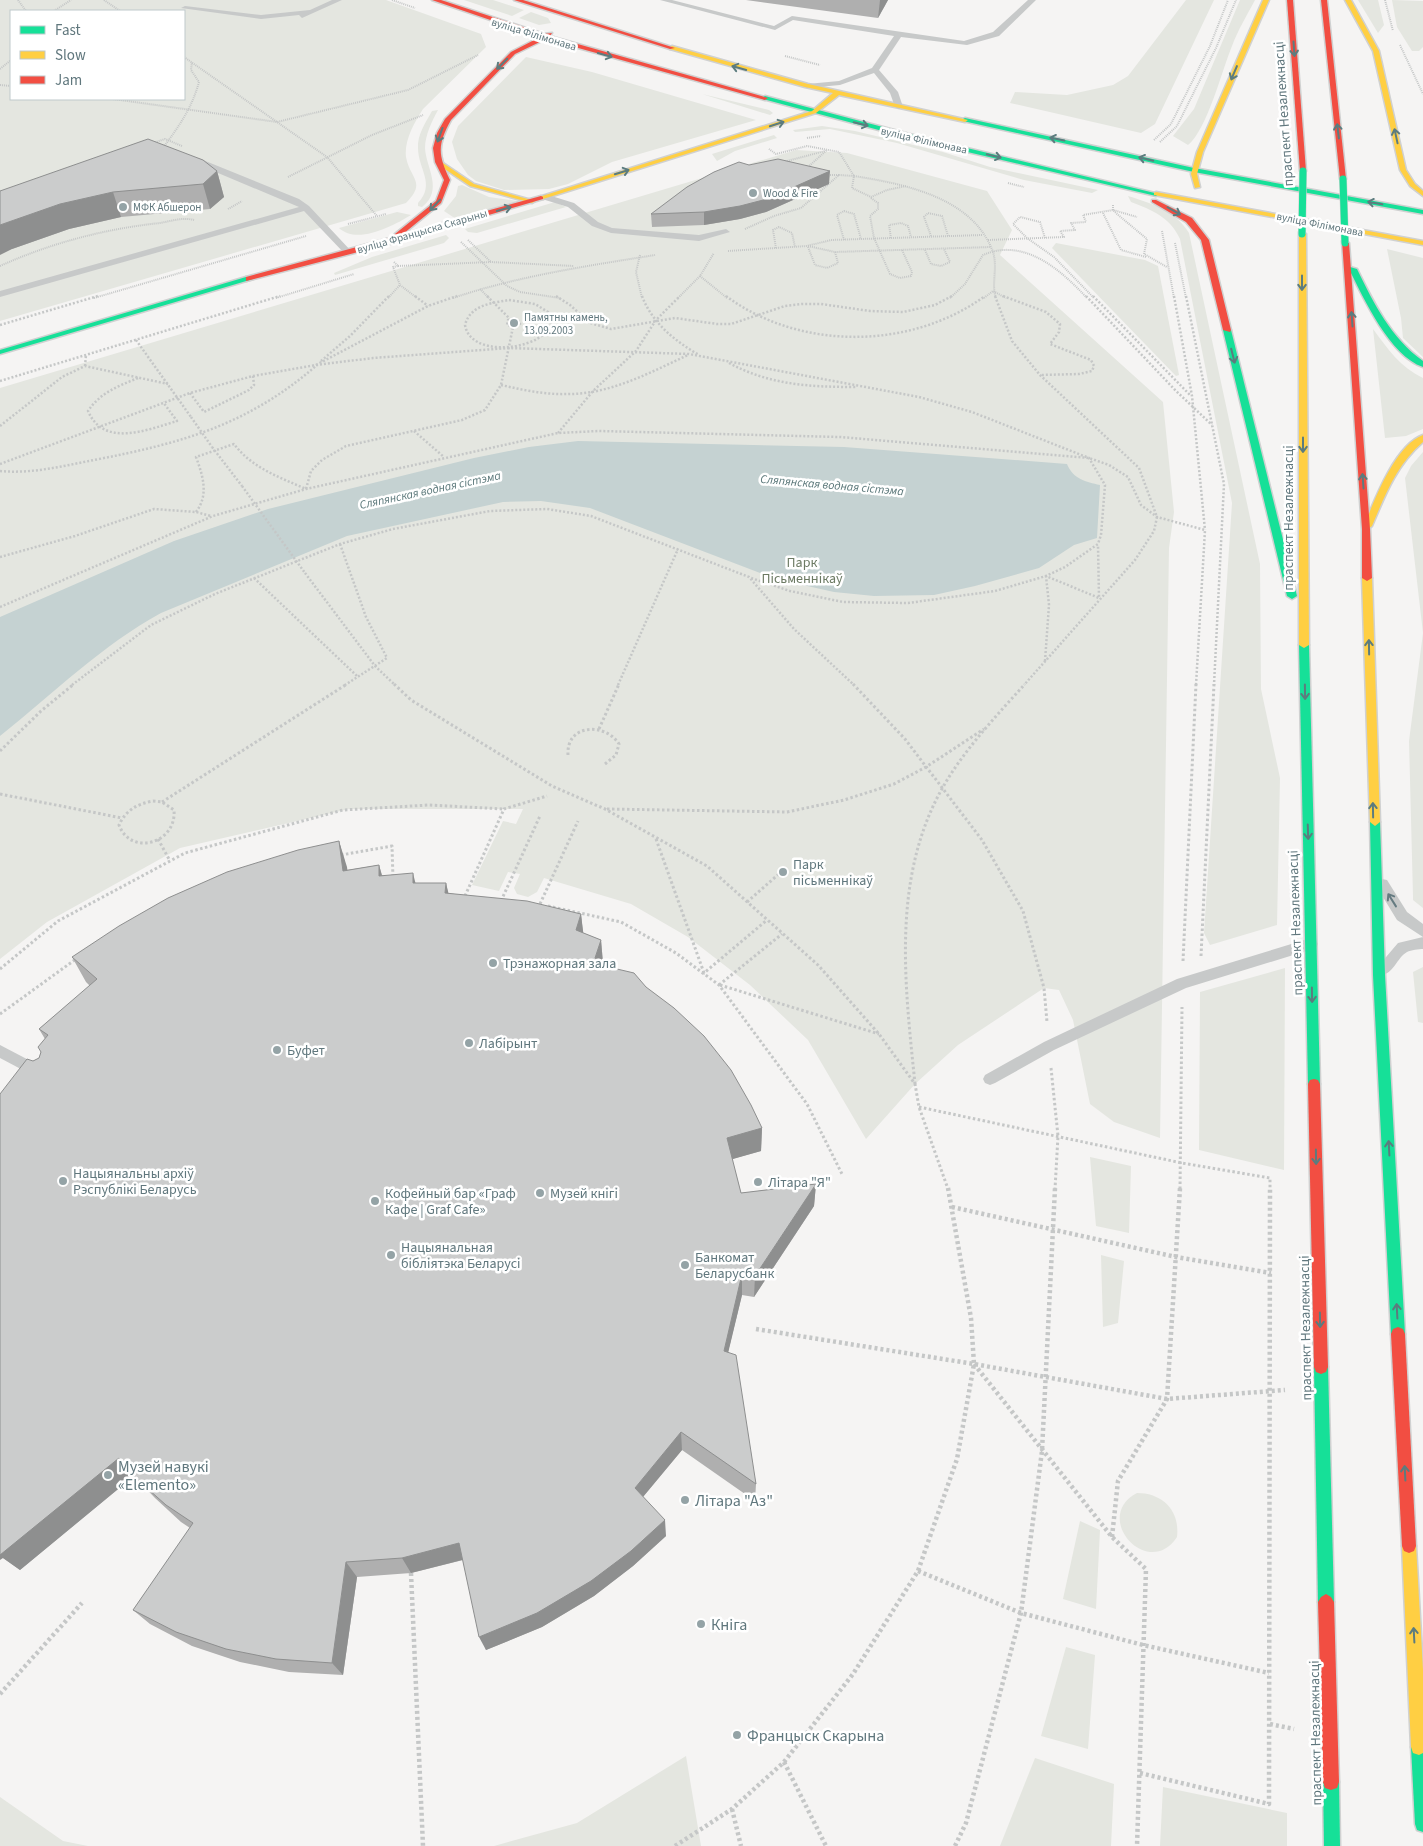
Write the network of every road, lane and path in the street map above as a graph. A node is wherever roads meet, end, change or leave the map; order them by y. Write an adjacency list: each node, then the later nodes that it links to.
1 (71, 0): 18 (path)
2 (104, 0): 19 (path)
3 (338, 0): 20 (lane)
4 (435, 0): 25 (main road, вуліца Філімонава)
5 (517, 0): 22 (main road, вуліца Філімонава)
6 (664, 0): 16 (lane)
7 (707, 0): 16 (lane)
8 (1032, 0): 23 (lane)
9 (1228, 0): 44 (path)
10 (1236, 0): 45 (path)
11 (1266, 0): 52 (main road, one-way to 52)
12 (1290, 0): 181 (main road, праспект Незалежнасці, one-way to 181, bridge)
13 (1324, 0): 110 (main road, one-way to 13, bridge)
14 (1348, 0): 61 (main road, one-way to 14)
15 (1385, 0): 24 (path)
16 (694, 7): 23 (lane)
17 (185, 8): 20 (lane)
18 (56, 10)
19 (119, 10)
20 (311, 12): 21 (lane)
21 (293, 21)
22 (616, 31): 25 (main road); 33 (main road, вуліца Філімонава, one-way to 22)
23 (899, 35): 32 (lane)
24 (1395, 36)
25 (542, 37): 39 (main road, вуліца Філімонава, one-way to 39); 51 (main road, one-way to 51)
26 (1398, 42): 35 (path)
27 (480, 54): 41 (path)
28 (185, 58): 30 (path)
29 (10, 61): 31 (path)
30 (192, 62): 38 (path); 41 (path)
31 (0, 69)
32 (875, 70): 33 (lane); 37 (lane)
33 (807, 86): 34 (main road, вуліца Філімонава)
34 (837, 93): 37 (main road, вуліца Філімонава); 39 (main road, вуліца Францыска Скарыны)
35 (1423, 94)
36 (122, 100): 38 (path)
37 (899, 107): 52 (main road, вуліца Філімонава, one-way to 37)
38 (190, 108): 41 (path); 42 (path)
39 (814, 112): 58 (main road, вуліца Францыска Скарыны, one-way to 39); 60 (main road, вуліца Філімонава, one-way to 60)
40 (423, 115): 50 (path)
41 (277, 122): 50 (path)
42 (169, 140): 43 (path); 46 (path); 47 (path)
43 (146, 145)
44 (1148, 145)
45 (1158, 145)
46 (186, 148)
47 (161, 149): 59 (lane)
48 (769, 149): 49 (path)
49 (828, 150): 53 (path); 56 (path)
50 (327, 157): 59 (path); 77 (path)
51 (438, 162): 64 (main road); 92 (main road, one-way to 92)
52 (1194, 170): 67 (main road); 71 (main road, вуліца Філімонава, one-way to 52)
53 (816, 171)
54 (824, 175): 55 (path)
55 (839, 175): 56 (path); 78 (path)
56 (854, 176): 57 (path); 63 (path)
57 (906, 186): 63 (path); 80 (path)
58 (575, 187): 62 (main road, вуліца Францыска Скарыны); 65 (lane)
59 (266, 189): 68 (lane)
60 (1130, 189): 67 (main road, вуліца Філімонава); 181 (main road, one-way to 181)
61 (1423, 194)
62 (545, 197): 64 (main road, вуліца Францыска Скарыны); 65 (lane)
63 (871, 197): 84 (path)
64 (532, 200): 92 (main road, вуліца Францыска Скарыны, one-way to 64)
65 (571, 204): 78 (lane)
66 (1114, 205): 69 (path)
67 (1220, 205): 94 (main road, вуліца Філімонава)
68 (306, 208): 77 (lane); 124 (lane)
69 (1112, 210): 72 (path); 74 (path); 109 (path)
70 (179, 211): 73 (path)
71 (1423, 212)
72 (1103, 213): 87 (path); 109 (path)
73 (178, 220): 75 (path); 114 (path)
74 (1144, 220)
75 (199, 221)
76 (1156, 227): 117 (path)
77 (327, 230): 103 (lane); 130 (path)
78 (726, 232): 105 (path)
79 (1174, 234): 155 (path)
80 (982, 235): 82 (path); 91 (path)
81 (931, 236): 82 (path); 82 (path); 83 (path)
82 (948, 236)
83 (911, 237): 85 (path); 85 (path)
84 (874, 238): 85 (path); 88 (path); 102 (path)
85 (890, 238)
86 (1027, 238): 87 (path); 87 (path); 91 (path); 151 (path)
87 (1045, 238)
88 (861, 239): 90 (path); 90 (path)
89 (468, 240): 112 (path)
90 (844, 240): 95 (path)
91 (988, 240): 97 (path)
92 (390, 241): 103 (main road, вуліца Францыска Скарыны)
93 (460, 242): 113 (path)
94 (1423, 243)
95 (807, 246): 96 (path); 106 (path); 106 (path)
96 (795, 247): 98 (path); 98 (path)
97 (991, 247): 99 (path); 107 (path)
98 (776, 248): 105 (path)
99 (944, 249): 101 (path); 101 (path)
100 (902, 250): 101 (path); 102 (path); 102 (path)
101 (924, 250)
102 (880, 251): 106 (path)
103 (348, 252): 135 (main road, вуліца Францыска Скарыны)
104 (706, 252): 105 (path)
105 (715, 252): 118 (path)
106 (835, 252)
107 (993, 252): 123 (path); 127 (path); 154 (path)
108 (659, 255): 116 (path)
109 (1148, 257): 117 (path)
110 (1348, 259): 140 (main road); 171 (main road, one-way to 110)
111 (394, 262): 115 (path)
112 (491, 262): 113 (path); 116 (path)
113 (484, 264): 115 (path); 120 (path)
114 (0, 266)
115 (398, 266): 121 (path)
116 (580, 267): 120 (path)
117 (1167, 267): 151 (path)
118 (700, 276): 127 (path); 129 (path)
119 (337, 279): 132 (path)
120 (502, 283): 122 (path); 129 (path)
121 (400, 286): 126 (path); 139 (path)
122 (479, 289): 125 (path); 126 (path)
123 (993, 291): 127 (path); 142 (path); 142 (path)
124 (0, 294)
125 (494, 302): 128 (path); 133 (path); 133 (path)
126 (428, 306): 139 (path)
127 (757, 316): 129 (path)
128 (510, 319): 131 (path); 131 (path)
129 (656, 320): 134 (path)
130 (0, 325)
131 (513, 327): 133 (path)
132 (136, 340): 137 (path); 146 (path)
133 (509, 348): 134 (path); 139 (path); 147 (path)
134 (636, 350): 136 (path); 149 (path)
135 (0, 352)
136 (689, 354): 138 (path); 149 (path)
137 (86, 355): 141 (path); 145 (path)
138 (726, 361): 148 (path); 148 (path)
139 (316, 365): 143 (path); 165 (path)
140 (1423, 365)
141 (85, 366): 144 (path); 156 (path)
142 (1040, 375): 169 (path)
143 (253, 376): 150 (path); 150 (path)
144 (139, 378): 146 (path); 157 (path)
145 (0, 381)
146 (168, 384): 152 (path)
147 (501, 385): 149 (path); 158 (path)
148 (864, 387): 163 (path)
149 (593, 391): 159 (path)
150 (190, 393): 152 (path)
151 (1192, 396): 154 (path)
152 (177, 397): 153 (path); 161 (path, bridge)
153 (164, 402): 157 (path); 157 (path)
154 (1193, 408): 155 (path); 170 (path)
155 (1212, 425): 222 (path)
156 (1, 426)
157 (95, 427): 164 (path)
158 (414, 431): 162 (path); 166 (path)
159 (558, 433): 162 (path); 163 (path)
160 (1423, 438): 171 (main road)
161 (214, 449): 166 (path); 167 (path); 183 (path, bridge)
162 (445, 458): 166 (path)
163 (1089, 458): 169 (path); 173 (path)
164 (0, 464)
165 (0, 471)
166 (306, 489): 168 (path)
167 (196, 512): 168 (path); 175 (path)
168 (213, 516): 180 (path)
169 (1157, 517): 170 (path); 179 (path)
170 (1205, 530): 222 (path)
171 (1366, 530): 203 (main road, one-way to 171)
172 (340, 544): 174 (path); 178 (path); 183 (path)
173 (1098, 544): 176 (path); 179 (path)
174 (678, 549): 177 (path); 186 (path)
175 (0, 557)
176 (1046, 576): 177 (path); 179 (path); 182 (path)
177 (749, 577): 190 (path)
178 (254, 578): 184 (path); 187 (path)
179 (1099, 598): 182 (path)
180 (0, 607)
181 (1304, 643): 220 (main road, праспект Незалежнасці, one-way to 220)
182 (1045, 661): 185 (path)
183 (375, 666): 184 (path); 196 (path)
184 (357, 676): 194 (path)
185 (987, 727): 190 (path); 191 (path)
186 (599, 729): 188 (path); 189 (path)
187 (0, 752)
188 (568, 755)
189 (605, 764)
190 (926, 766): 191 (path); 196 (path)
191 (943, 787): 230 (path); 234 (path)
192 (0, 794): 198 (path)
193 (547, 796): 195 (path)
194 (162, 802): 198 (path); 201 (path)
195 (504, 809): 204 (path); 208 (path)
196 (605, 809): 200 (path)
197 (540, 816): 211 (path)
198 (122, 818): 201 (path)
199 (578, 821): 215 (path)
200 (656, 838): 213 (path); 224 (path)
201 (158, 839): 204 (path)
202 (333, 856): 206 (path)
203 (1375, 859): 217 (lane, one-way to 203); 225 (main road)
204 (170, 861): 223 (path)
205 (780, 873): 213 (path)
206 (393, 884)
207 (456, 895): 208 (path)
208 (465, 896): 209 (path)
209 (474, 897)
210 (492, 900): 211 (path)
211 (501, 901): 212 (path)
212 (511, 902)
213 (747, 902): 216 (path)
214 (530, 904): 215 (path)
215 (540, 904): 224 (path)
216 (767, 920): 218 (path); 224 (path)
217 (1423, 932)
218 (782, 934): 227 (path); 229 (path)
219 (1423, 943): 225 (lane)
220 (1311, 944): 226 (lane); 268 (main road, праспект Незалежнасці, one-way to 268)
221 (77, 958): 228 (path)
222 (1182, 966): 226 (path)
223 (0, 969)
224 (704, 973): 227 (path)
225 (1379, 975): 261 (main road, one-way to 225)
226 (1182, 983): 230 (lane); 237 (path)
227 (719, 985): 229 (path); 238 (path)
228 (0, 1014)
229 (879, 1034): 234 (path)
230 (1049, 1046): 233 (lane); 236 (path)
231 (0, 1051): 232 (lane)
232 (48, 1077)
233 (990, 1079)
234 (915, 1084): 235 (path)
235 (919, 1107): 236 (path); 239 (path)
236 (1058, 1136): 237 (path); 240 (path)
237 (1182, 1163): 241 (path); 242 (path)
238 (843, 1176)
239 (952, 1207): 240 (path); 244 (path)
240 (1053, 1230): 241 (path); 245 (path)
241 (1176, 1257): 242 (path); 248 (path)
242 (1271, 1273): 246 (path)
243 (756, 1329): 244 (path)
244 (974, 1364): 245 (path); 249 (path); 251 (path)
245 (1044, 1377): 248 (path); 249 (path)
246 (1270, 1390): 247 (path); 248 (path); 256 (path)
247 (1285, 1390)
248 (1167, 1399): 250 (path)
249 (1042, 1451): 250 (path); 254 (path)
250 (1112, 1537): 255 (path)
251 (918, 1571): 254 (path); 258 (path)
252 (411, 1573): 262 (path)
253 (82, 1603): 257 (path)
254 (1021, 1613): 255 (path); 266 (path)
255 (1143, 1645): 256 (path); 259 (path)
256 (1269, 1673): 259 (path)
257 (0, 1694)
258 (784, 1762): 260 (path); 265 (path)
259 (1140, 1773): 267 (path)
260 (732, 1809): 263 (path); 264 (path)
261 (1423, 1824)
262 (423, 1846)
263 (675, 1846)
264 (741, 1846)
265 (826, 1846)
266 (955, 1846)
267 (1137, 1846)
268 (1332, 1846)

